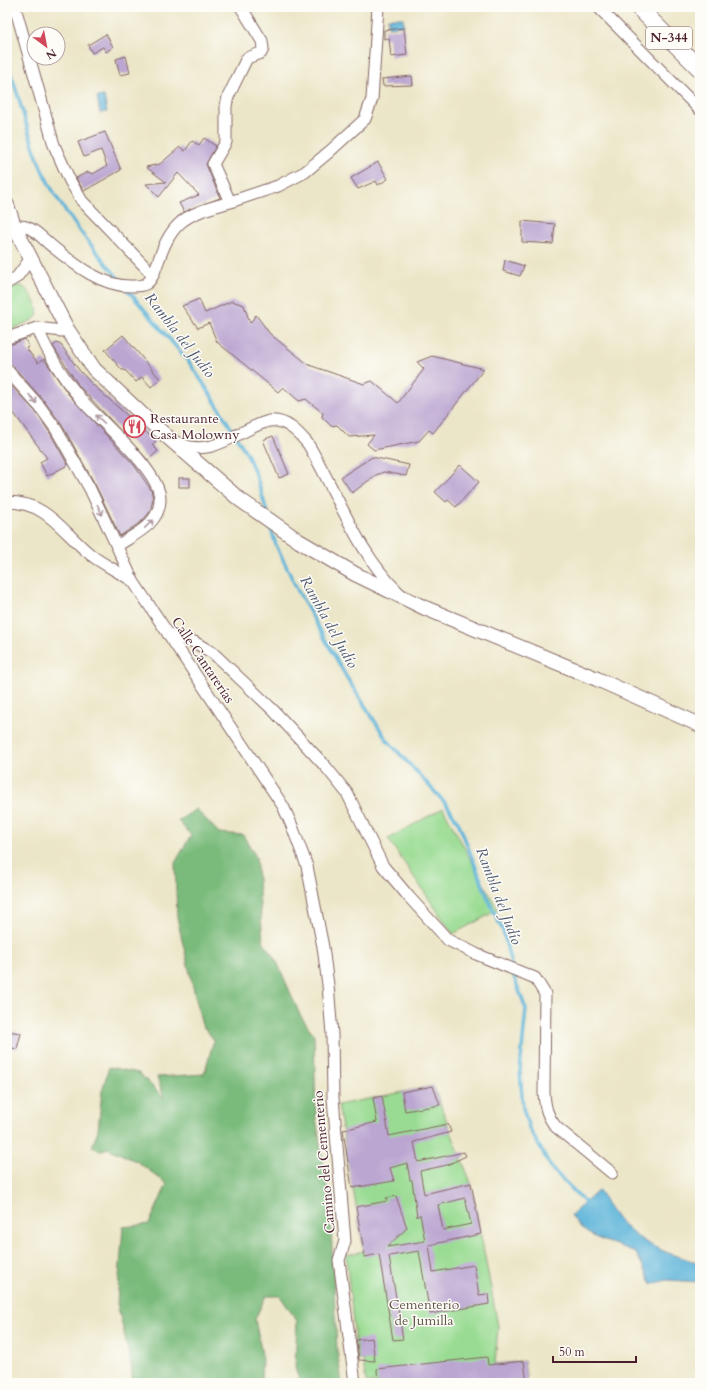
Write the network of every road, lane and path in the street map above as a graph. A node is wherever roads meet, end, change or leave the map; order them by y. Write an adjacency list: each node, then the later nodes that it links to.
1 (15, 7): 12 (street)
2 (241, 7): 8 (street)
3 (378, 7): 8 (street)
4 (598, 7): 7 (street)
5 (638, 7): 6 (highway, N-344)
6 (700, 69)
7 (700, 110)
8 (230, 202): 12 (street)
9 (7, 205): 10 (main road)
10 (11, 224): 11 (main road); 12 (street)
11 (31, 258): 13 (street); 15 (main road)
12 (153, 275)
13 (7, 283)
14 (37, 328): 15 (street); 16 (street); 20 (street, one-way to 14)
15 (67, 329): 18 (main road)
16 (7, 338)
17 (7, 370): 20 (street, Calle Cantarerías, one-way to 20)
18 (172, 441): 22 (main road); 22 (street)
19 (7, 502): 21 (street)
20 (117, 546): 21 (street, Calle Cantarerías)
21 (133, 581): 23 (street, Calle Cantarerías)
22 (404, 597): 24 (main road)
23 (168, 634): 25 (street, Calle Cantarerías); 26 (street)
24 (700, 724)
25 (328, 985): 27 (street, Camino del Cementerio)
26 (612, 1173)
27 (355, 1383)

